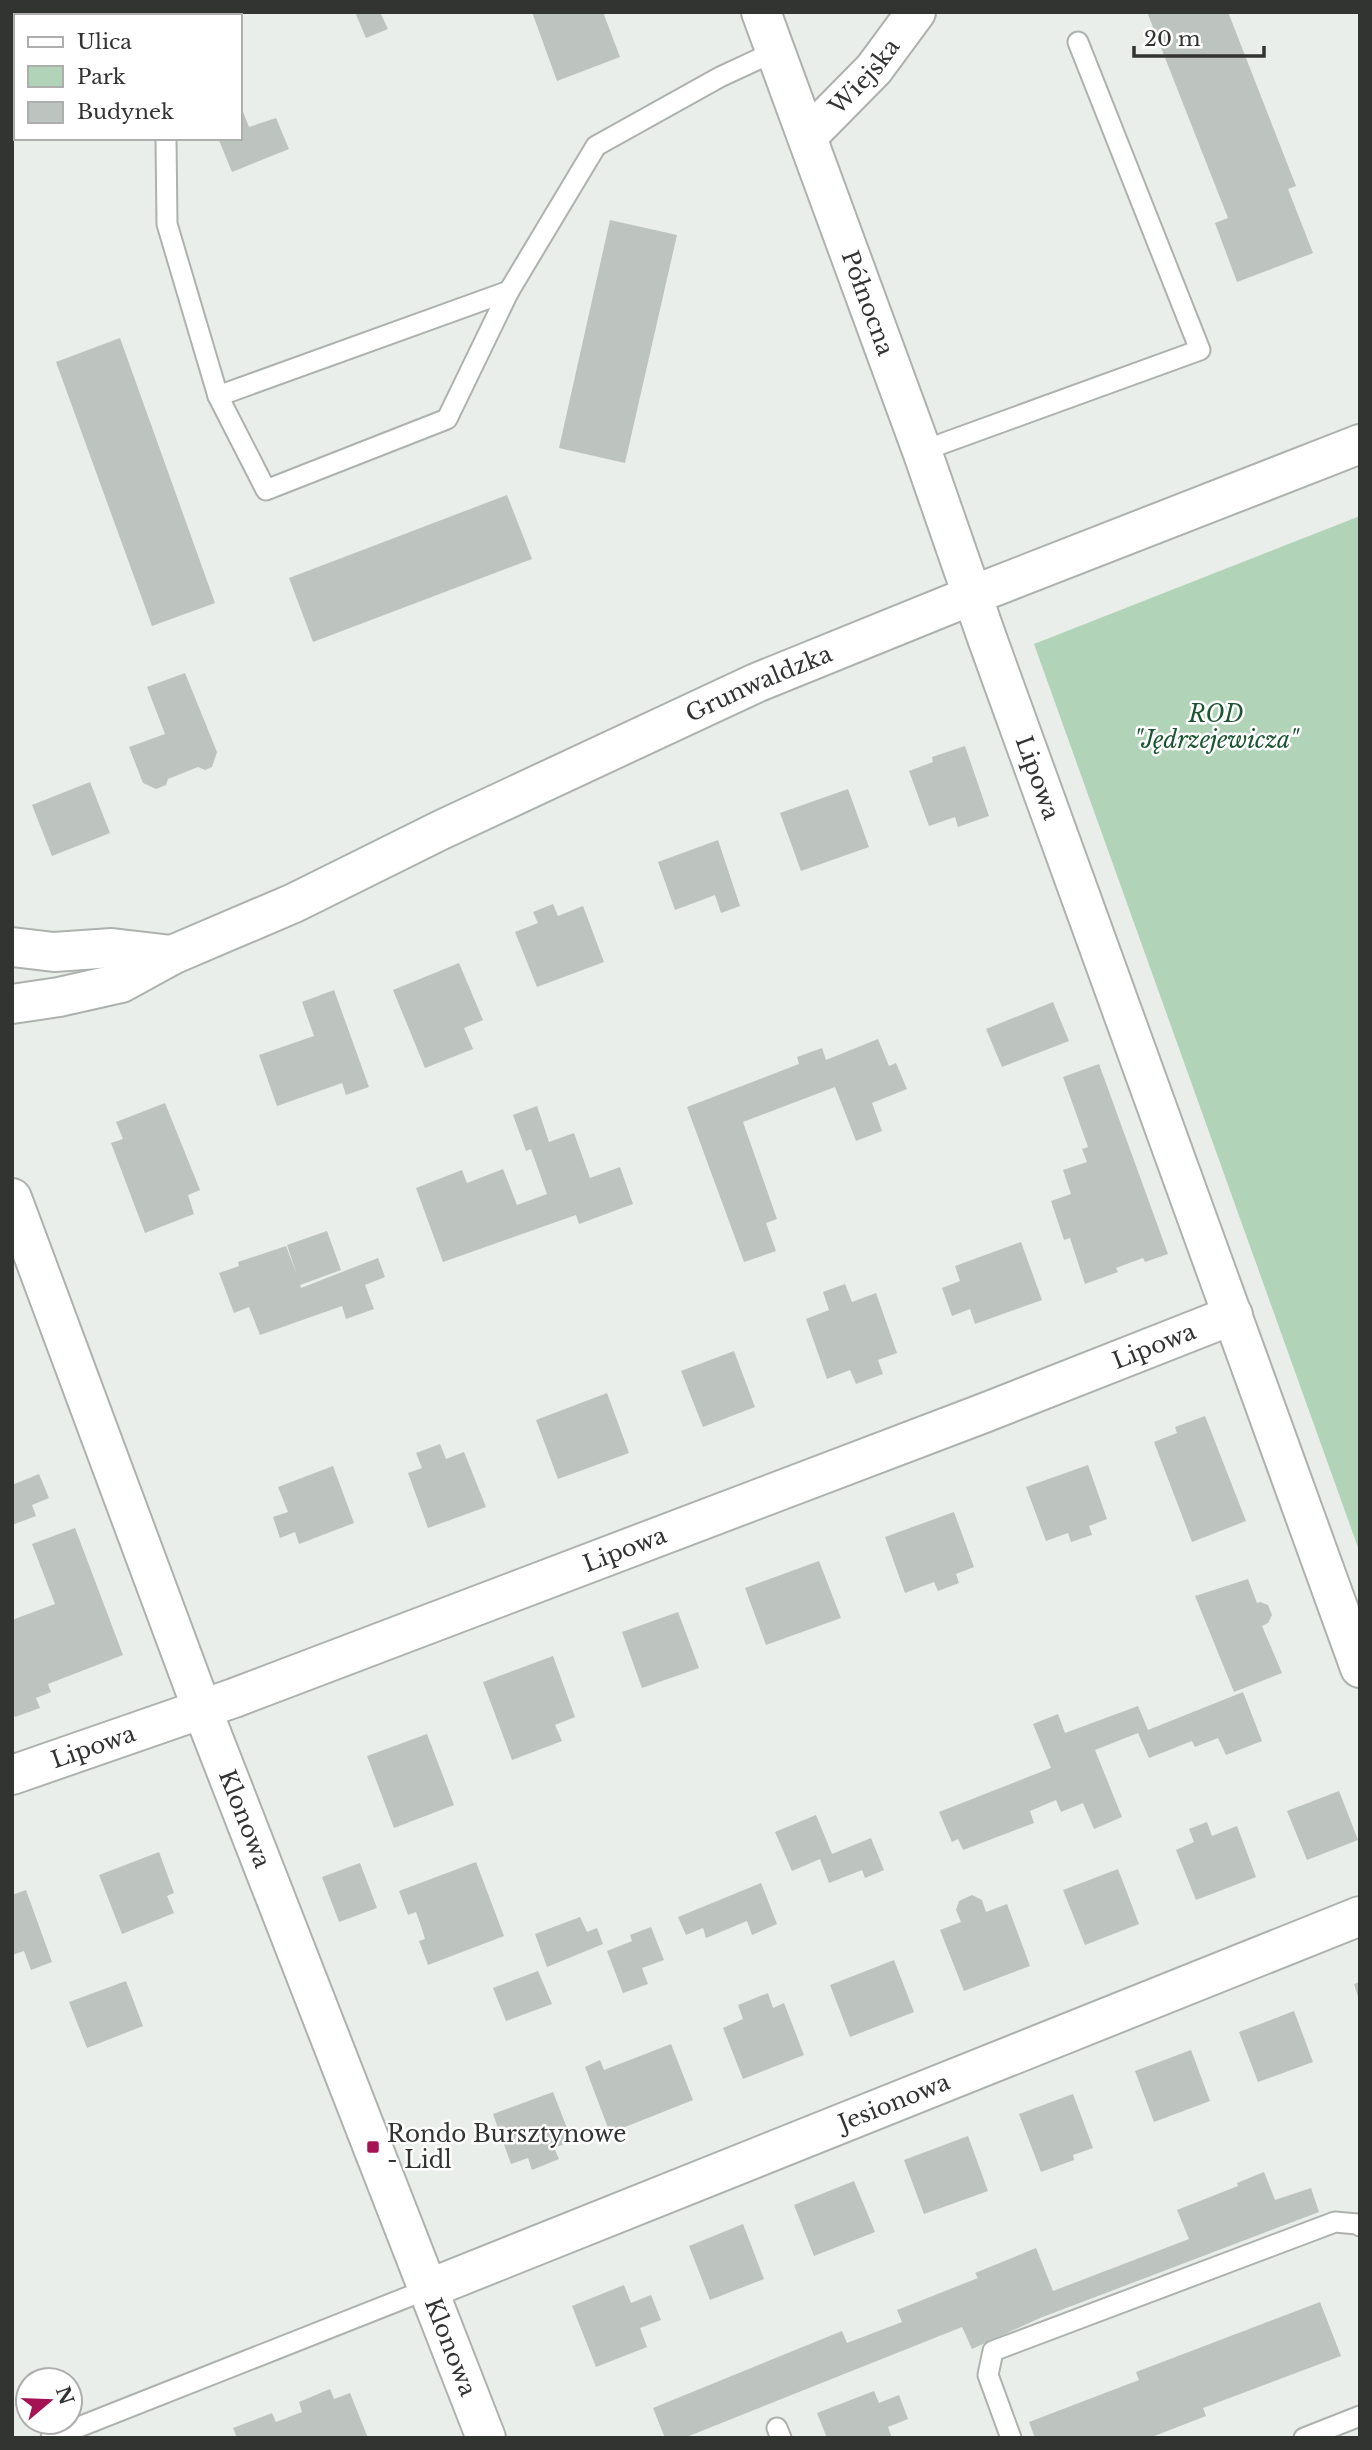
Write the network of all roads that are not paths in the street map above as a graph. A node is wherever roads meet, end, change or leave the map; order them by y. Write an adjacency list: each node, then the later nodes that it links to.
1 (761, 12): 4 (street, Północna)
2 (916, 12): 5 (street, Wiejska)
3 (1078, 42): 10 (lane)
4 (775, 51): 5 (street, Północna); 7 (lane)
5 (808, 136): 10 (street, Północna)
6 (166, 140): 8 (lane)
7 (509, 291): 8 (lane); 8 (lane)
8 (218, 396)
9 (1360, 444): 11 (street, Grunwaldzka)
10 (922, 451): 11 (street, Północna)
11 (973, 595): 13 (street, Grunwaldzka); 16 (street, Lipowa)
12 (12, 947): 13 (street, Grunwaldzka)
13 (172, 955): 14 (street, Grunwaldzka)
14 (12, 1004)
15 (12, 1198): 18 (street, Klonowa)
16 (1233, 1315): 17 (street, Lipowa); 18 (street, Lipowa)
17 (1360, 1668)
18 (202, 1709): 19 (street, Lipowa); 22 (street, Klonowa)
19 (12, 1775)
20 (1360, 1916): 22 (street, Jesionowa)
21 (1360, 2226): 26 (lane)
22 (428, 2289): 24 (lane); 25 (street, Klonowa)
23 (1360, 2416): 27 (lane)
24 (51, 2438)
25 (485, 2438)
26 (1011, 2438)
27 (1304, 2438)

